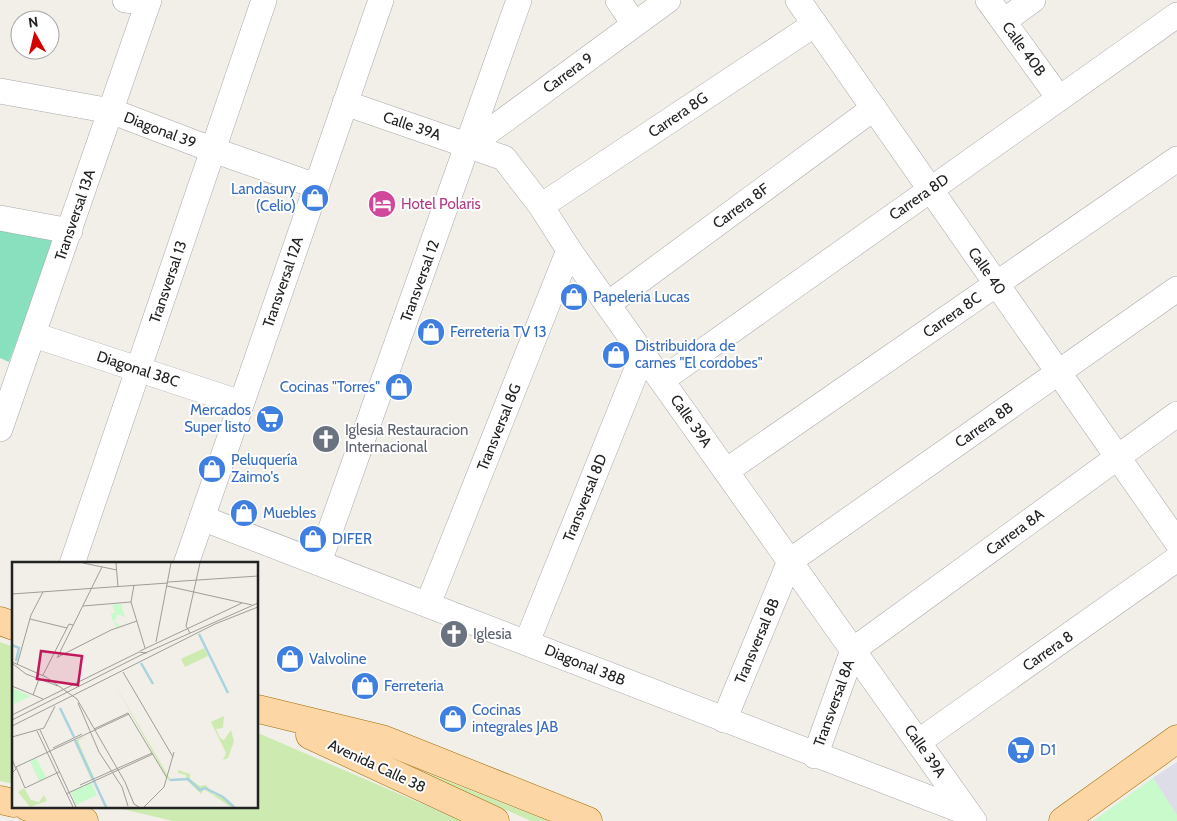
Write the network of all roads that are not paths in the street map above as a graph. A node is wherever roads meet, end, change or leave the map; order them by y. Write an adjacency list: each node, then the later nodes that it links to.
1 (264, 0): 20 (street, Transversal 13)
2 (381, 0): 16 (street, Transversal 12A)
3 (520, 0): 19 (street, Transversal 12)
4 (618, 0): 12 (street)
5 (668, 0): 12 (street, Carrera 9)
6 (798, 0): 13 (street, Calle 40)
7 (988, 0): 11 (street, Calle 40B)
8 (1033, 0): 11 (street)
9 (141, 1): 18 (street, Transversal 13A)
10 (1177, 15): 15 (street, Carrera 8D)
11 (1004, 21): 15 (street, Calle 40B)
12 (634, 24): 19 (street, Carrera 9)
13 (815, 24): 17 (street, Calle 40); 24 (street, Carrera 8G)
14 (0, 91): 18 (street, Diagonal 39)
15 (1059, 98): 23 (street, Carrera 8D)
16 (345, 103): 19 (street, Calle 39A); 22 (street, Transversal 12A)
17 (874, 108): 23 (street, Calle 40); 30 (street, Carrera 8F)
18 (110, 111): 20 (street, Diagonal 39); 26 (street, Transversal 13A)
19 (469, 146): 24 (street, Calle 39A); 48 (street, Transversal 12)
20 (212, 150): 22 (street, Diagonal 39); 33 (street, Transversal 13)
21 (1177, 159): 28 (street, Carrera 8C)
22 (316, 186): 37 (street, Transversal 12A)
23 (930, 188): 28 (street, Calle 40); 36 (street, Carrera 8D)
24 (542, 206): 27 (street, Calle 39A)
25 (0, 218): 26 (street)
26 (70, 231): 31 (street, Transversal 13A)
27 (569, 250): 30 (street, Calle 39A); 49 (street, Transversal 8G)
28 (996, 284): 34 (street, Calle 40); 41 (street, Carrera 8C)
29 (1177, 289): 34 (street, Carrera 8B)
30 (608, 304): 32 (street, Calle 39A)
31 (34, 336): 33 (street, Diagonal 38C); 35 (street, Transversal 13A)
32 (643, 354): 36 (street, Calle 39A); 52 (street, Transversal 8D)
33 (138, 370): 37 (street, Diagonal 38C); 46 (street, Transversal 13)
34 (1058, 372): 40 (street, Calle 40); 45 (street, Carrera 8B)
35 (8, 376): 39 (street, Transversal 13A)
36 (662, 380): 41 (street, Calle 39A)
37 (241, 403): 42 (street, Transversal 12A)
38 (1177, 414): 40 (street, Carrera 8A)
39 (0, 429)
40 (1118, 457): 43 (street, Calle 40); 53 (street, Carrera 8A)
41 (726, 471): 45 (street, Calle 39A)
42 (202, 518): 47 (street, Transversal 12A); 48 (street, Diagonal 38B)
43 (1177, 542)
44 (1177, 560): 58 (street, Carrera 8)
45 (790, 561): 53 (street, Calle 39A); 56 (street, Transversal 8B)
46 (73, 562)
47 (187, 562)
48 (319, 562): 49 (street, Diagonal 38B)
49 (428, 604): 52 (street, Diagonal 38B)
50 (0, 621): 51 (main road)
51 (12, 625)
52 (527, 642): 56 (street, Diagonal 38B)
53 (853, 650): 58 (street, Calle 39A); 59 (street, Transversal 8A)
54 (259, 711): 63 (main road, Avenida Calle 38)
55 (259, 711): 64 (main road)
56 (724, 720): 59 (street, Diagonal 38B)
57 (1177, 740): 65 (main road)
58 (918, 742): 61 (street, Calle 39A)
59 (815, 756): 61 (street, Diagonal 38B)
60 (31, 808): 62 (main road)
61 (971, 817)
62 (67, 819)
63 (495, 821)
64 (588, 821)
65 (1063, 821)

